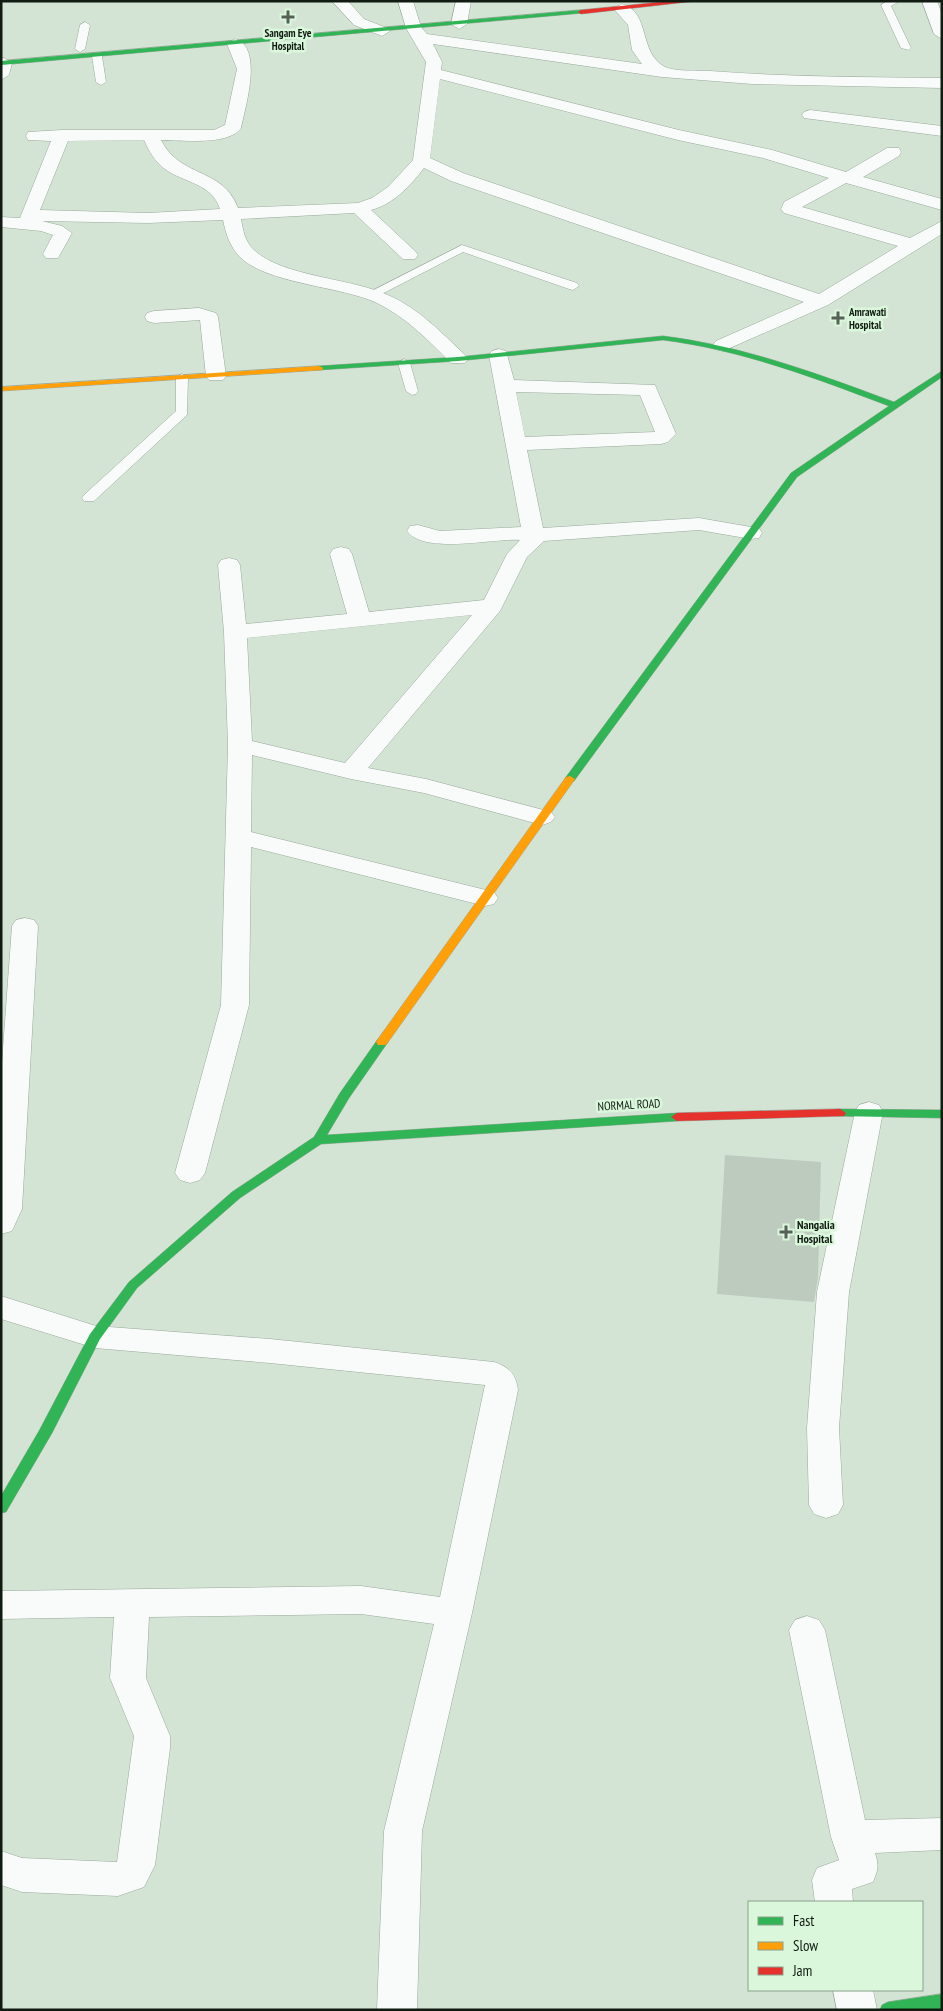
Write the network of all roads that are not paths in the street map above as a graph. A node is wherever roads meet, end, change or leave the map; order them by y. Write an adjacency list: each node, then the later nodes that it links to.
1 (339, 1): 9 (street)
2 (405, 1): 11 (street)
3 (605, 1): 8 (main road)
4 (693, 1): 7 (main road)
5 (895, 1): 15 (lane)
6 (929, 1): 13 (street)
7 (622, 9): 8 (main road); 19 (street)
8 (462, 14): 11 (main road)
9 (363, 24): 11 (main road); 12 (street); 16 (main road)
10 (85, 26): 16 (lane)
11 (416, 29): 12 (main road); 19 (street); 20 (street)
12 (382, 31): 14 (main road)
13 (942, 34)
14 (235, 44): 17 (main road); 27 (street)
15 (906, 48)
16 (80, 49): 18 (main road)
17 (97, 56): 18 (main road); 21 (lane)
18 (2, 64)
19 (662, 72): 22 (street)
20 (433, 73): 29 (street); 30 (street)
21 (101, 82)
22 (942, 82)
23 (810, 115): 24 (street)
24 (942, 131)
25 (34, 136): 26 (street)
26 (62, 136): 27 (street); 34 (street)
27 (150, 136): 33 (street)
28 (893, 152): 30 (street)
29 (420, 160): 32 (street); 42 (street)
30 (845, 177): 31 (street); 37 (street)
31 (942, 206)
32 (358, 208): 33 (street); 39 (street)
33 (230, 214): 34 (street); 41 (street)
34 (28, 220): 35 (street); 38 (street)
35 (3, 225)
36 (942, 226): 37 (street)
37 (912, 244): 42 (street)
38 (52, 254)
39 (410, 256)
40 (573, 286): 41 (lane)
41 (372, 294): 46 (street)
42 (821, 302): 44 (street)
43 (154, 317): 49 (street)
44 (724, 345): 45 (main road); 54 (main road)
45 (499, 355): 46 (main road); 51 (street)
46 (458, 359): 47 (main road)
47 (404, 363): 49 (main road); 53 (lane)
48 (942, 373): 54 (main road)
49 (216, 376): 50 (main road)
50 (182, 378): 52 (main road); 56 (lane)
51 (505, 386): 55 (street); 55 (street)
52 (1, 389)
53 (412, 391)
54 (896, 406): 58 (main road)
55 (516, 444): 59 (street)
56 (89, 498)
57 (418, 531): 59 (street)
58 (751, 533): 59 (street); 67 (main road)
59 (538, 535): 62 (street)
60 (341, 554): 63 (street)
61 (229, 565): 64 (street)
62 (492, 606): 63 (street); 66 (street)
63 (360, 620): 64 (street)
64 (235, 632): 65 (street)
65 (240, 745): 66 (street); 68 (street)
66 (351, 772): 67 (street)
67 (542, 817): 69 (main road)
68 (238, 836): 69 (street); 76 (street)
69 (484, 898): 75 (main road)
70 (25, 926): 71 (street)
71 (11, 970): 72 (street)
72 (8, 1077): 77 (street)
73 (870, 1112): 74 (main road, NORMAL ROAD); 75 (main road, NORMAL ROAD); 80 (street)
74 (942, 1114)
75 (318, 1140): 79 (main road)
76 (190, 1173)
77 (3, 1214)
78 (1, 1307): 79 (street)
79 (95, 1337): 81 (main road); 84 (street)
80 (826, 1505)
81 (1, 1508)
82 (132, 1602): 83 (street); 84 (street); 88 (street)
83 (1, 1605)
84 (454, 1613): 92 (street)
85 (807, 1630): 87 (street)
86 (942, 1834): 87 (street)
87 (850, 1838): 89 (street)
88 (1, 1868)
89 (834, 1901)
90 (853, 1991): 93 (street)
91 (942, 2001): 94 (main road)
92 (397, 2010)
93 (857, 2010)
94 (888, 2010)

